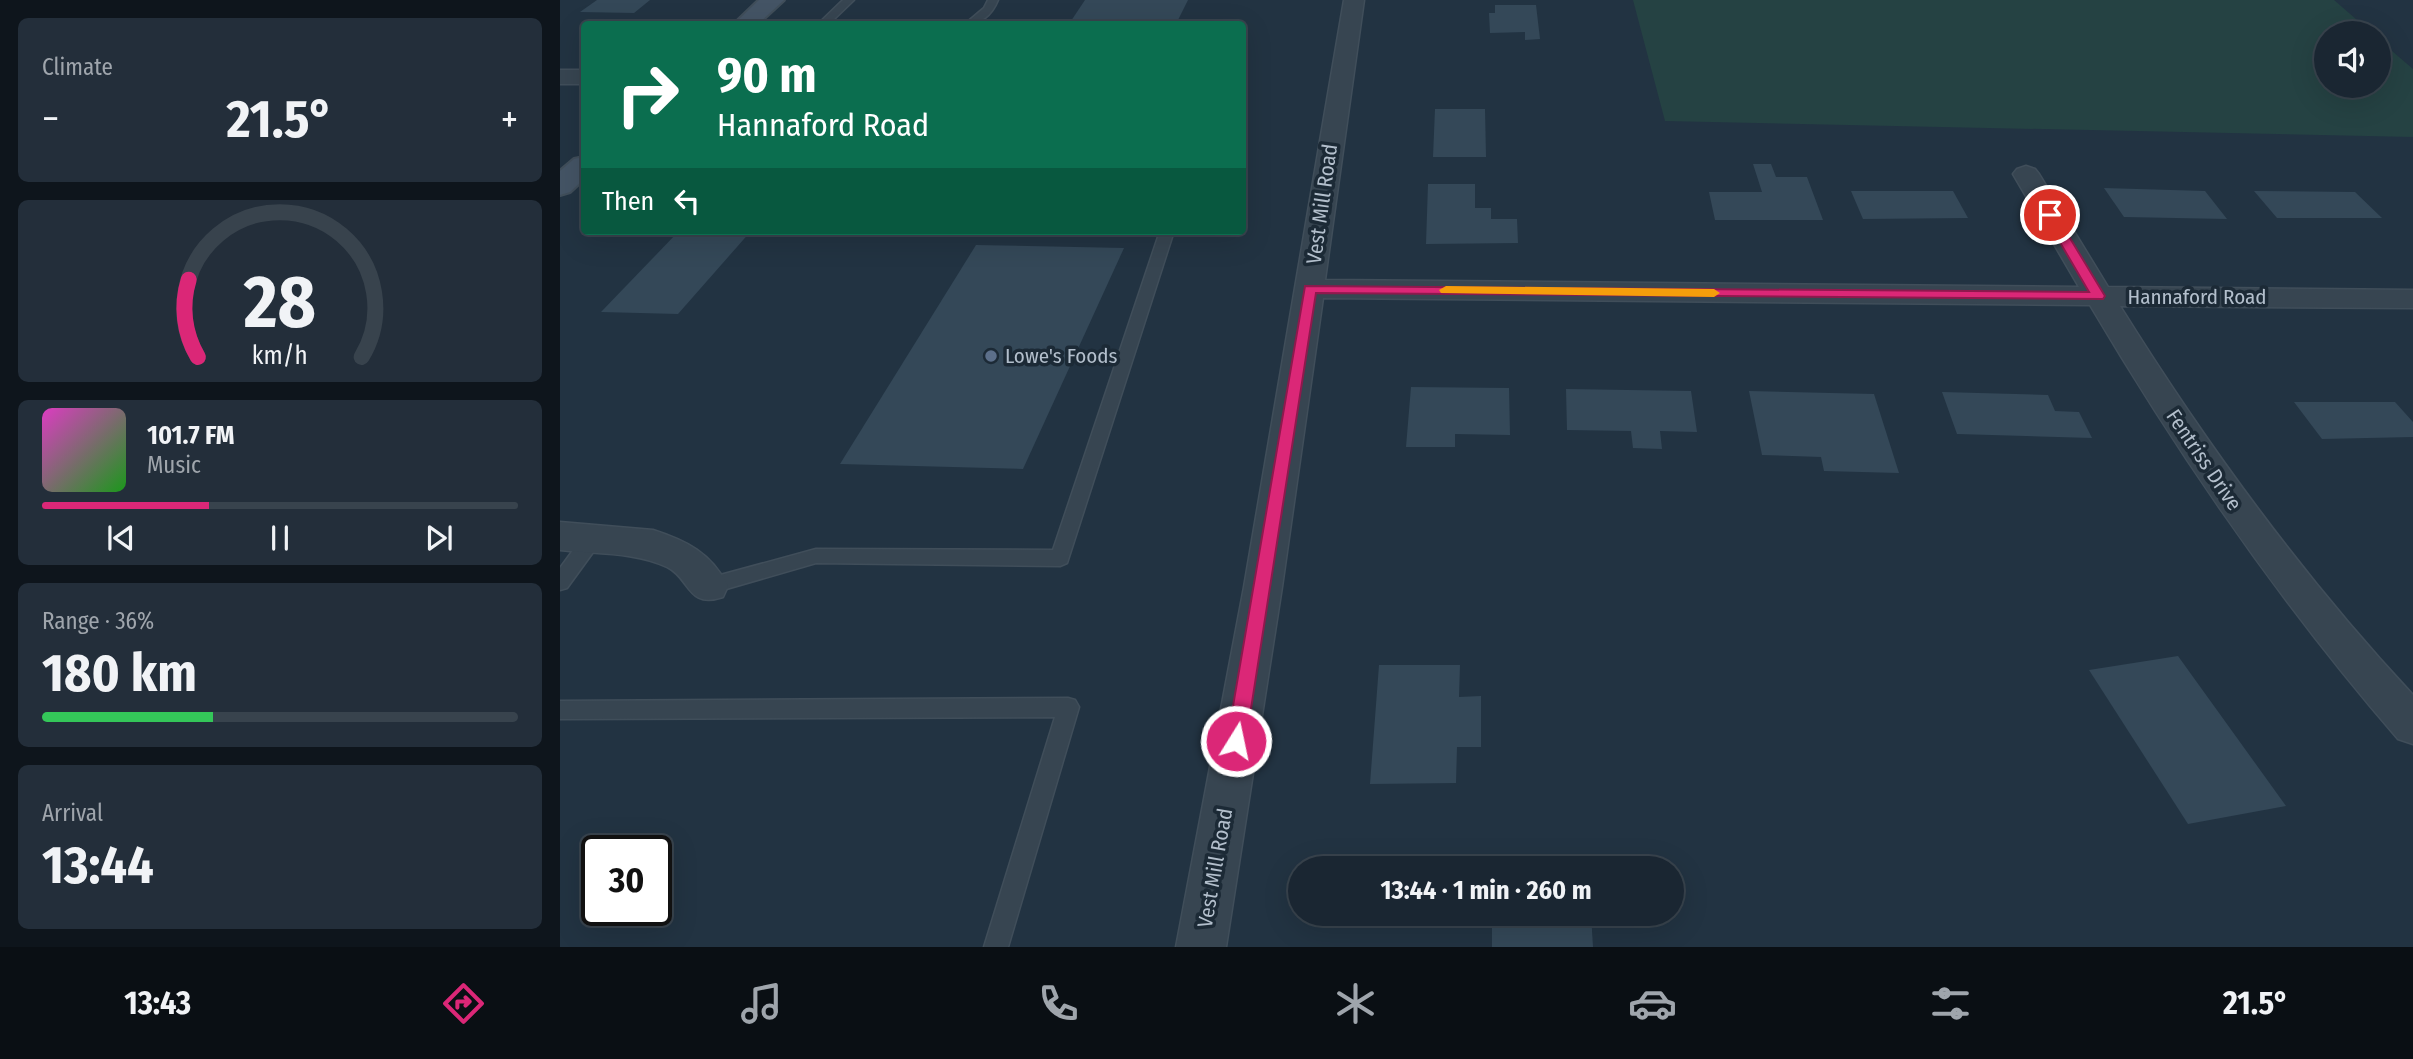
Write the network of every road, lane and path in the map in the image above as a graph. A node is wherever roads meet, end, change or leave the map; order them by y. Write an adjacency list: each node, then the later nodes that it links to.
1 (773, 0): 5 (street)
2 (849, 0): 6 (lane)
3 (993, 0): 7 (lane)
4 (1354, 0): 14 (street, Vest Mill Road)
5 (748, 21)
6 (826, 21)
7 (974, 21)
8 (560, 76): 9 (street)
9 (581, 77)
10 (581, 168): 12 (street)
11 (2026, 174): 15 (street, Fentriss Drive)
12 (560, 186)
13 (1166, 235): 19 (lane)
14 (1310, 289): 15 (street, Hannaford Road); 23 (street, Vest Mill Road)
15 (2098, 296): 16 (street, Hannaford Road); 21 (street, Fentriss Drive)
16 (2413, 299)
17 (576, 537): 18 (lane); 19 (street)
18 (560, 582)
19 (709, 586)
20 (560, 710): 22 (lane)
21 (2413, 725)
22 (996, 947)
23 (1201, 947)

